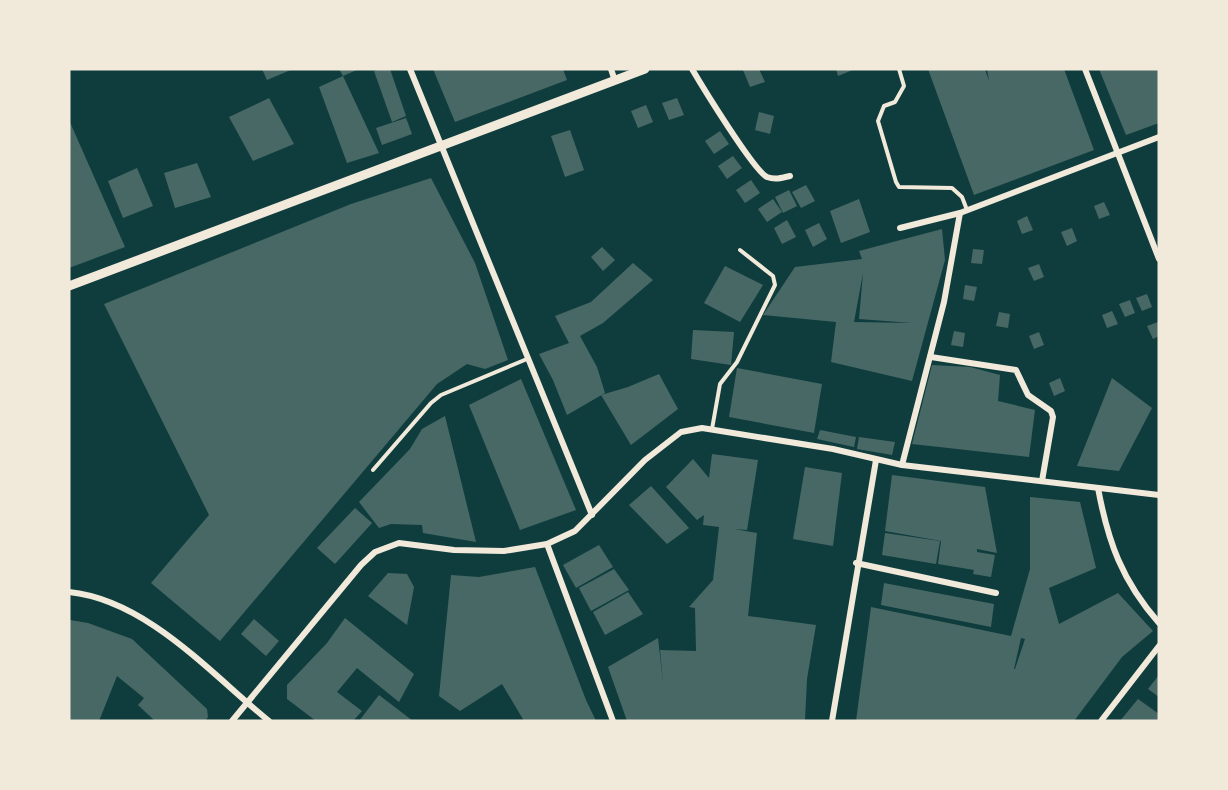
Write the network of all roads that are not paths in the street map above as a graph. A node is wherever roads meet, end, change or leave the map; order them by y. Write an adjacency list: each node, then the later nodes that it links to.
1 (410, 69): 9 (street)
2 (611, 69): 7 (street)
3 (645, 69): 7 (street)
4 (692, 69): 11 (street)
5 (899, 69): 12 (lane)
6 (1085, 69): 10 (street)
7 (615, 81): 9 (street)
8 (1159, 137): 10 (street)
9 (440, 146): 17 (street); 19 (street)
10 (1117, 153): 12 (street); 16 (street)
11 (790, 176)
12 (967, 211): 13 (street)
13 (960, 213): 14 (street); 18 (street)
14 (900, 228)
15 (740, 250): 20 (lane)
16 (1159, 259)
17 (69, 286)
18 (931, 357): 22 (street); 24 (street)
19 (527, 359): 23 (lane); 27 (street)
20 (712, 429): 21 (street); 27 (street)
21 (876, 460): 22 (street); 29 (street)
22 (902, 465): 24 (street)
23 (373, 470)
24 (1042, 481): 25 (street)
25 (1098, 488): 26 (street); 32 (street)
26 (1159, 495)
27 (592, 515): 28 (street)
28 (547, 544): 34 (street); 37 (street)
29 (856, 563): 31 (street); 38 (street)
30 (69, 592): 34 (street)
31 (996, 593)
32 (1159, 623)
33 (1159, 646): 39 (street)
34 (247, 703): 35 (street); 36 (street)
35 (232, 721)
36 (269, 721)
37 (613, 721)
38 (832, 721)
39 (1101, 721)

